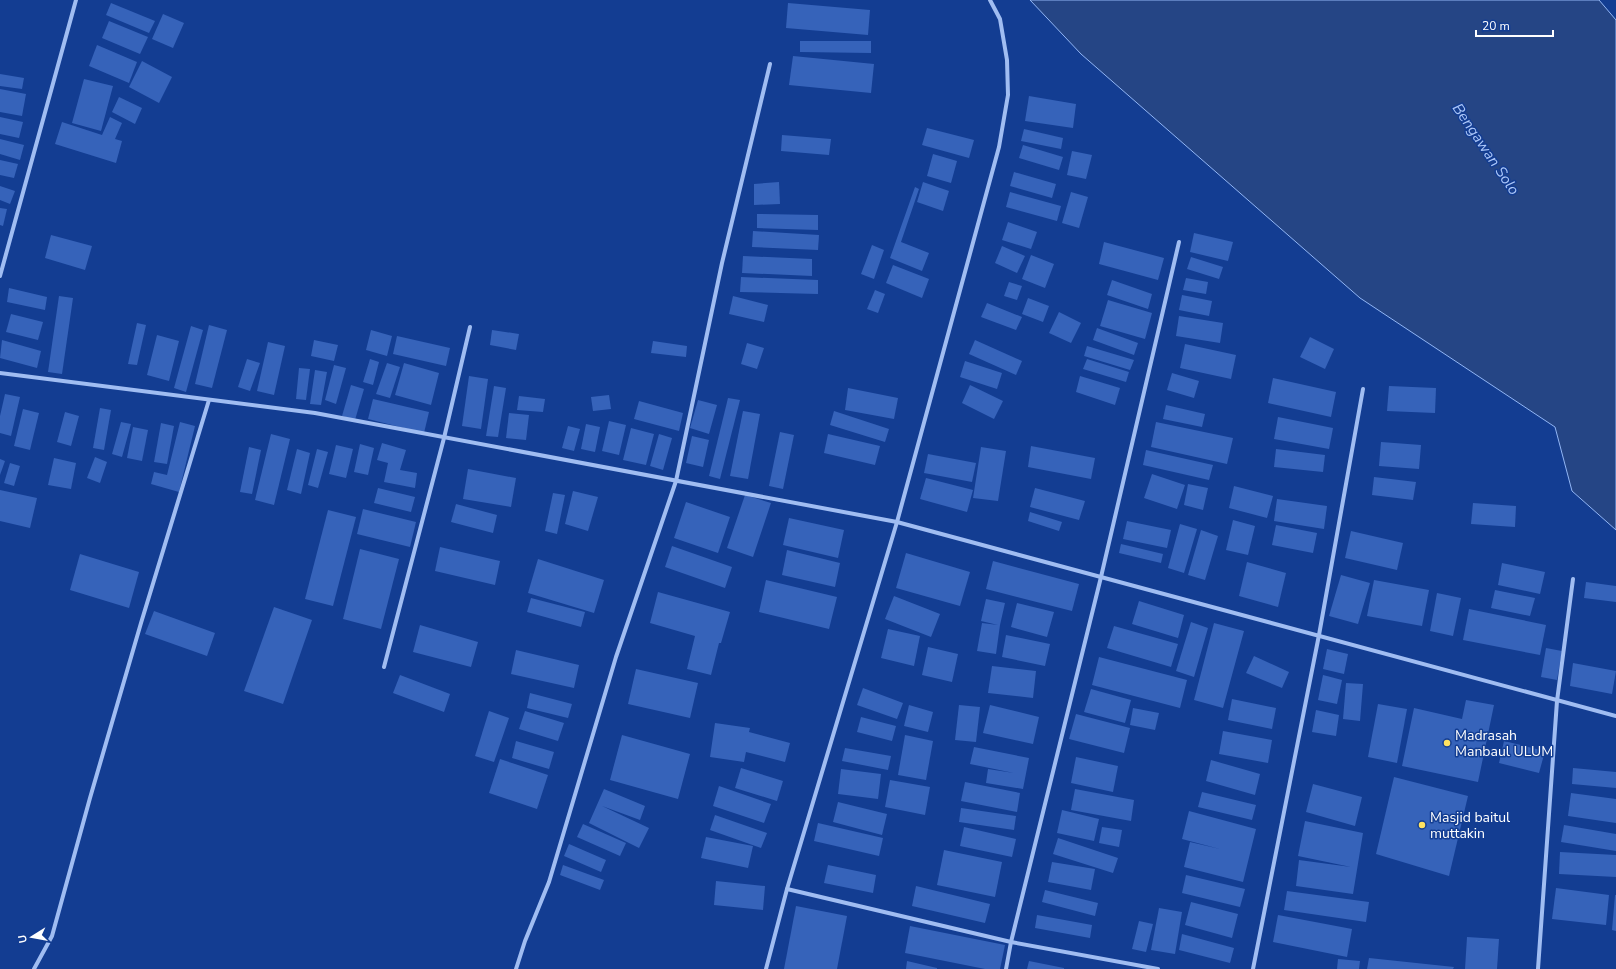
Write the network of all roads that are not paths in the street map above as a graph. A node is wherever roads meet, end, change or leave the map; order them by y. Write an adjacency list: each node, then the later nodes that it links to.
1 (76, 0): 5 (street)
2 (990, 0): 12 (street)
3 (770, 64): 11 (street)
4 (1179, 242): 13 (street)
5 (0, 276)
6 (470, 327): 10 (street)
7 (0, 373): 9 (street)
8 (1363, 388): 15 (street)
9 (210, 400): 10 (street); 21 (street)
10 (444, 438): 11 (street); 16 (street)
11 (676, 481): 12 (street); 22 (street)
12 (897, 522): 13 (street); 19 (street)
13 (1101, 576): 15 (street); 20 (street)
14 (1573, 579): 17 (street)
15 (1319, 635): 17 (street); 26 (street)
16 (384, 667)
17 (1557, 701): 18 (street); 27 (street)
18 (1616, 716)
19 (787, 889): 20 (street); 23 (street)
20 (1011, 942): 24 (street); 25 (street)
21 (34, 969)
22 (516, 969)
23 (766, 969)
24 (1006, 969)
25 (1158, 969)
26 (1253, 969)
27 (1538, 969)

